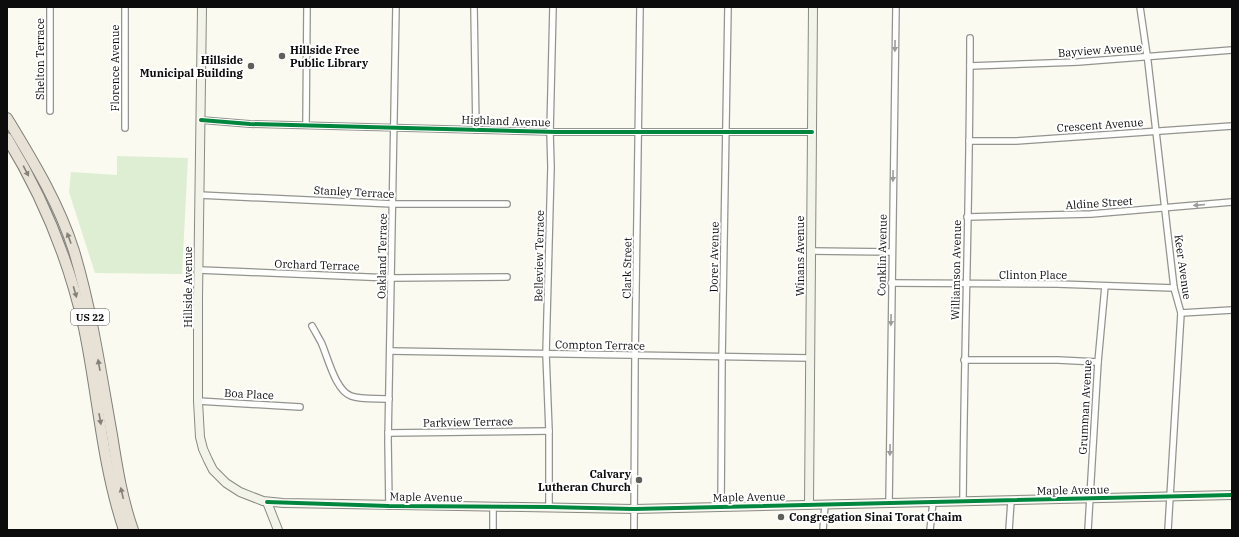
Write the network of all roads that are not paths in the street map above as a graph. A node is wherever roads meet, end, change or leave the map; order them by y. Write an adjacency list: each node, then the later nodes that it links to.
1 (50, 7): 17 (street, Shelton Terrace)
2 (125, 7): 22 (street, Florence Avenue)
3 (202, 7): 19 (street, Hillside Avenue)
4 (307, 7): 20 (street)
5 (396, 7): 23 (street, Oakland Terrace)
6 (474, 7): 24 (street)
7 (553, 7): 26 (street, Belleview Terrace)
8 (640, 7): 27 (street, Clark Street)
9 (728, 7): 28 (street, Dorer Avenue)
10 (813, 7): 29 (street, Winans Avenue)
11 (896, 7): 39 (street, Conklin Avenue, one-way to 39)
12 (1140, 7): 15 (street, Keer Avenue)
13 (970, 38): 16 (street, Williamson Avenue)
14 (1232, 50): 15 (street, Bayview Avenue)
15 (1147, 56): 16 (street, Bayview Avenue); 25 (street, Keer Avenue)
16 (970, 66): 31 (street, Williamson Avenue)
17 (50, 111)
18 (7, 118): 78 (highway, US 22, one-way to 18)
19 (201, 120): 20 (street, Highland Avenue); 32 (street, Hillside Avenue)
20 (306, 125): 23 (street, Highland Avenue)
21 (1232, 126): 25 (street, Crescent Avenue)
22 (124, 128)
23 (394, 128): 24 (street, Highland Avenue); 34 (street, Oakland Terrace)
24 (476, 130): 26 (street, Highland Avenue)
25 (1156, 131): 31 (street, Crescent Avenue); 36 (street, Keer Avenue)
26 (550, 132): 27 (street, Highland Avenue); 51 (street, Belleview Terrace)
27 (639, 132): 28 (street, Highland Avenue); 52 (street, Clark Street)
28 (726, 132): 29 (street, Highland Avenue); 53 (street, Dorer Avenue)
29 (812, 132): 38 (street, Winans Avenue)
30 (7, 138): 77 (highway, US 22, one-way to 77)
31 (969, 141): 37 (street, Williamson Avenue)
32 (199, 195): 34 (street, Stanley Terrace); 40 (street, Hillside Avenue)
33 (1232, 202): 36 (street, Aldine Street, one-way to 36)
34 (392, 204): 35 (street, Stanley Terrace); 42 (street, Oakland Terrace)
35 (507, 204)
36 (1166, 208): 37 (street, Aldine Street); 46 (street, Keer Avenue)
37 (967, 217): 44 (street, Williamson Avenue)
38 (811, 251): 39 (street); 54 (street, Winans Avenue)
39 (891, 252): 43 (street, Conklin Avenue)
40 (199, 270): 42 (street, Orchard Terrace); 58 (street, Hillside Avenue)
41 (507, 277): 42 (street, Orchard Terrace)
42 (391, 278): 50 (street, Oakland Terrace)
43 (892, 283): 44 (street, Clinton Place); 69 (street, Conklin Avenue, one-way to 69)
44 (966, 285): 45 (street, Clinton Place); 55 (street, Williamson Avenue)
45 (1105, 286): 46 (street, Clinton Place); 56 (street, Grumman Avenue)
46 (1174, 288): 48 (street, Keer Avenue)
47 (1232, 310): 48 (street)
48 (1181, 313): 63 (street, Keer Avenue)
49 (312, 326): 57 (street)
50 (390, 352): 51 (street, Compton Terrace); 57 (street, Oakland Terrace)
51 (546, 354): 52 (street, Compton Terrace); 60 (street, Belleview Terrace)
52 (635, 355): 53 (street, Compton Terrace); 76 (street, Clark Street)
53 (722, 356): 54 (street, Compton Terrace); 75 (street, Dorer Avenue)
54 (810, 358): 70 (street, Winans Avenue)
55 (964, 360): 56 (street); 68 (street, Williamson Avenue)
56 (1098, 362): 64 (street, Grumman Avenue)
57 (389, 399): 61 (street, Oakland Terrace)
58 (198, 401): 59 (street, Boa Place); 66 (street, Hillside Avenue)
59 (300, 407)
60 (549, 431): 61 (street, Parkview Terrace); 73 (street, Belleview Terrace)
61 (388, 434): 72 (street, Oakland Terrace)
62 (1232, 495): 63 (street, Maple Avenue)
63 (1170, 497): 64 (street, Maple Avenue); 86 (street, Keer Avenue)
64 (1090, 499): 65 (street, Maple Avenue); 85 (street, Grumman Avenue)
65 (1011, 501): 68 (street, Maple Avenue); 84 (street)
66 (267, 502): 72 (street, Maple Avenue); 79 (street)
67 (933, 502): 68 (street, Maple Avenue); 69 (street, Maple Avenue); 83 (street)
68 (963, 502)
69 (889, 503): 71 (street, Maple Avenue)
70 (809, 505): 71 (street, Maple Avenue); 75 (street, Maple Avenue)
71 (825, 505): 82 (street)
72 (389, 506): 74 (street, Maple Avenue)
73 (549, 506): 74 (street, Maple Avenue); 76 (street, Maple Avenue)
74 (493, 507): 80 (street)
75 (721, 507): 76 (street, Maple Avenue)
76 (634, 509): 81 (street, Clark Street)
77 (124, 530)
78 (133, 530)
79 (278, 530)
80 (493, 530)
81 (634, 530)
82 (823, 530)
83 (930, 530)
84 (1009, 530)
85 (1088, 530)
86 (1168, 530)

